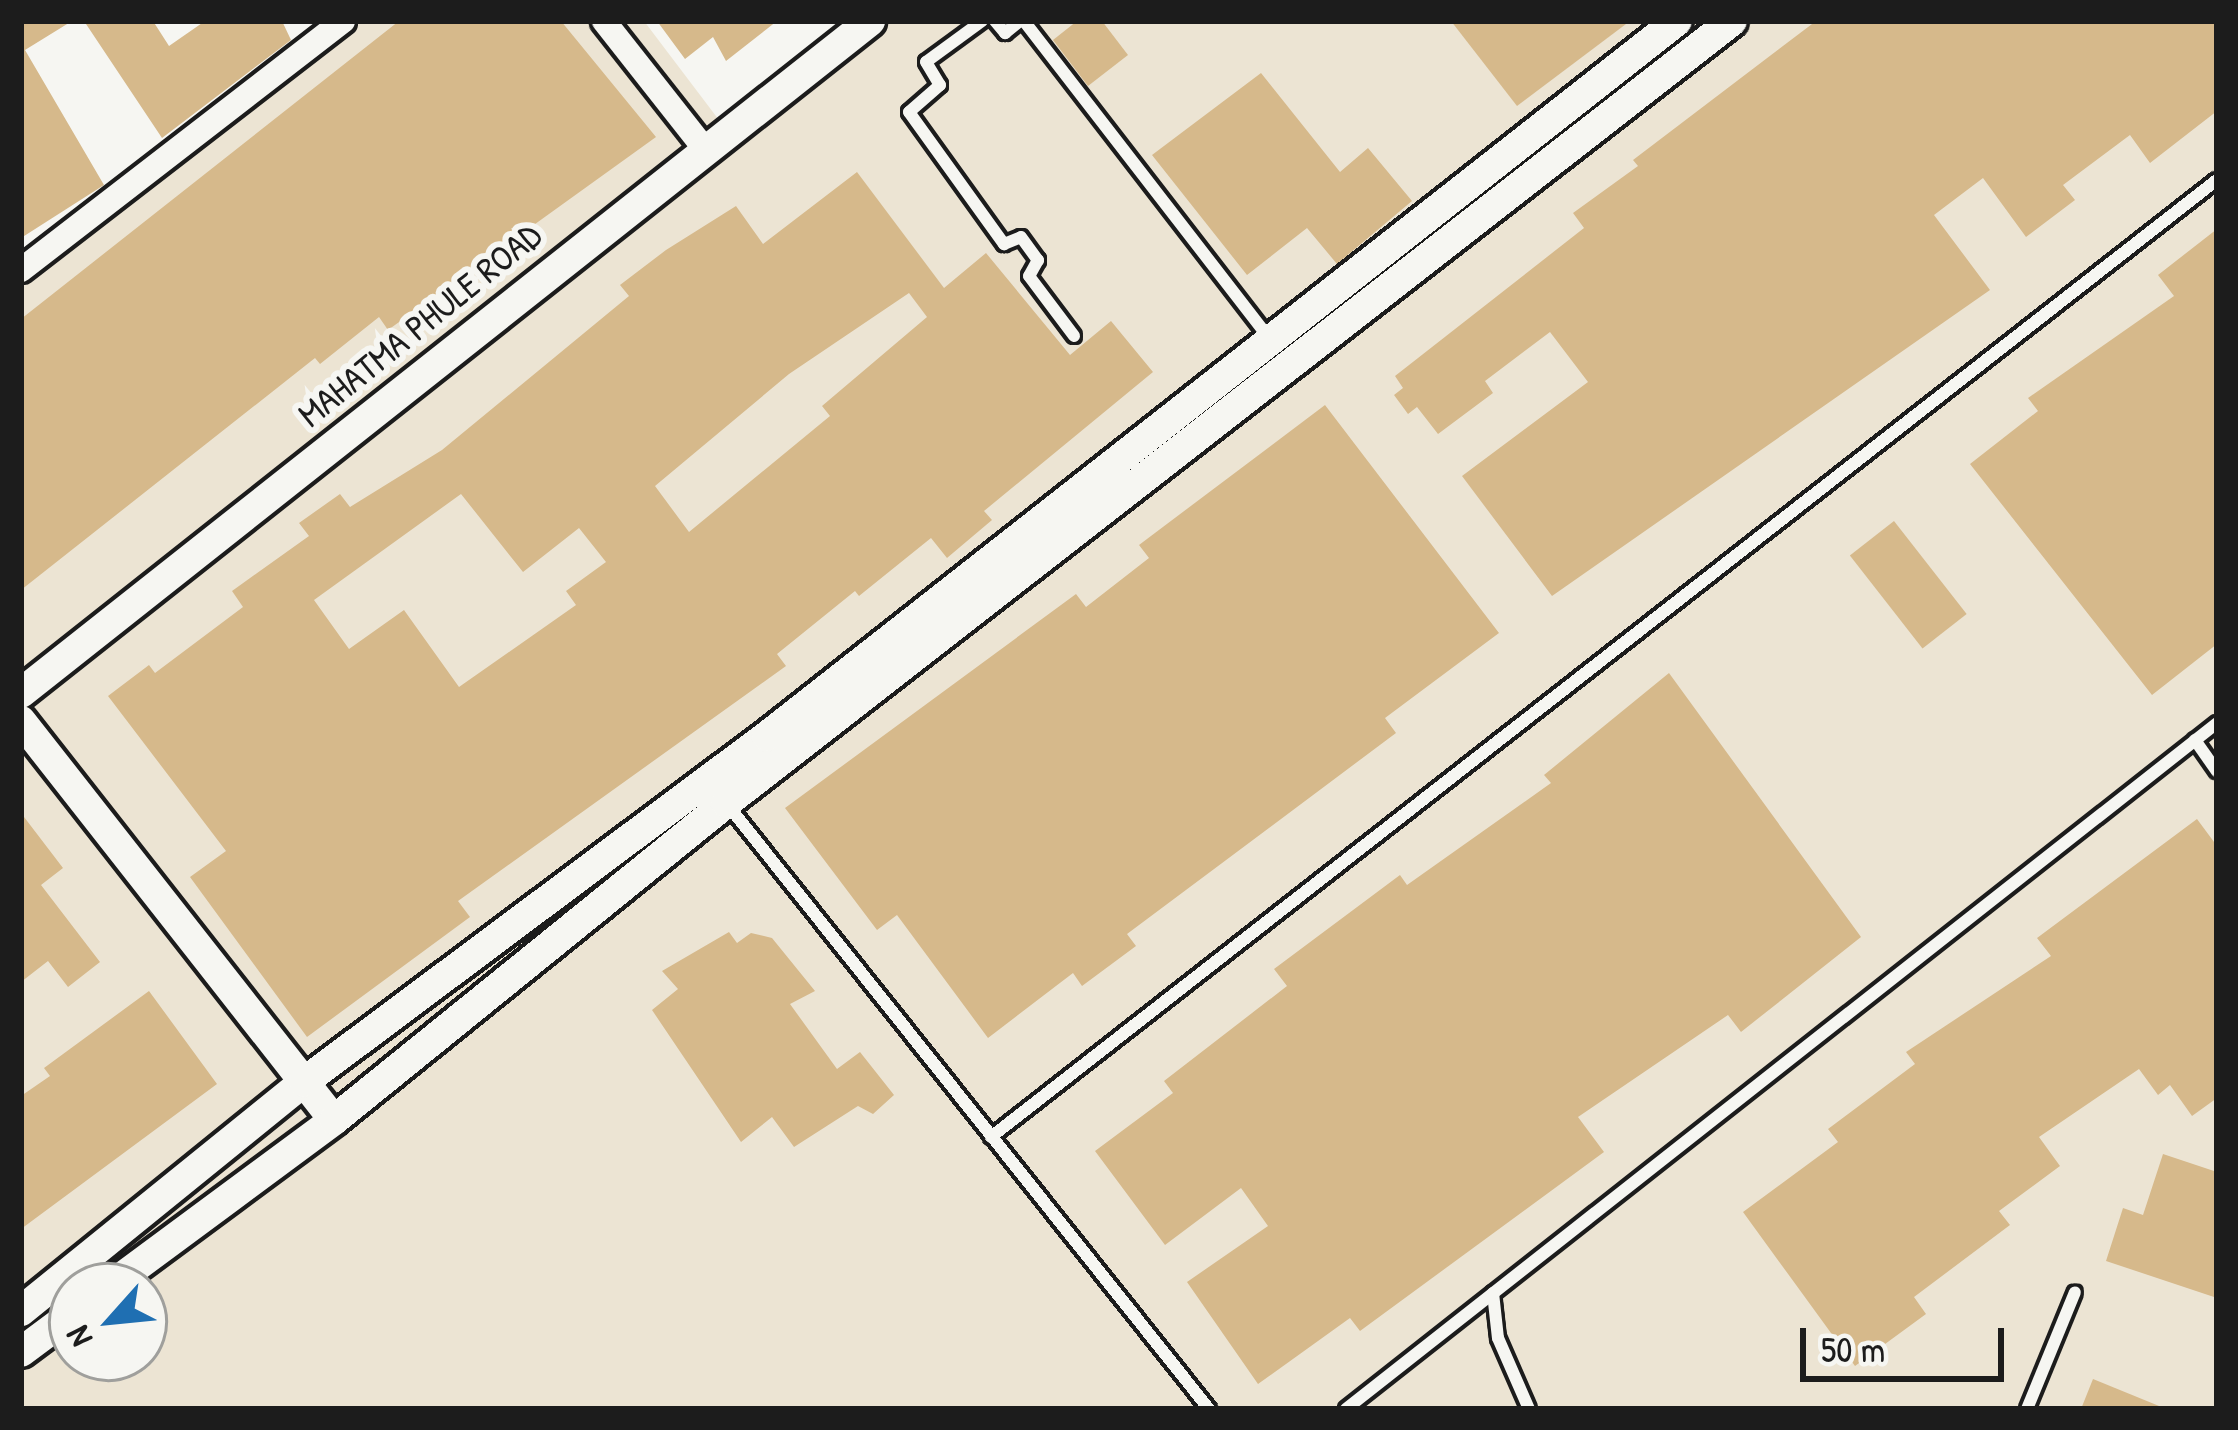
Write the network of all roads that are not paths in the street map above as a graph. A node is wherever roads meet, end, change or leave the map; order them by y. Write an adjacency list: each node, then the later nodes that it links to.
1 (343, 21): 13 (street)
2 (604, 21): 9 (street)
3 (870, 21): 9 (street, MAHATMA PHULE ROAD)
4 (982, 21): 14 (lane)
5 (995, 21): 6 (lane)
6 (1022, 21): 15 (lane)
7 (1677, 21): 10 (street)
8 (1732, 21): 11 (street)
9 (703, 147): 16 (street, MAHATMA PHULE ROAD)
10 (1516, 147): 11 (street); 15 (street)
11 (1537, 174): 21 (street)
12 (2217, 180): 24 (lane)
13 (21, 270)
14 (1074, 336)
15 (1269, 339): 22 (street)
16 (21, 694)
17 (21, 721): 22 (street)
18 (2217, 723): 19 (lane)
19 (2195, 740): 20 (lane); 27 (lane)
20 (2217, 770)
21 (726, 803): 23 (street); 24 (lane)
22 (304, 1082): 23 (street); 28 (street)
23 (334, 1120): 25 (street)
24 (991, 1137): 31 (lane)
25 (142, 1262)
26 (2075, 1292): 34 (lane)
27 (1493, 1293): 32 (lane); 33 (lane)
28 (21, 1311)
29 (48, 1332): 30 (street)
30 (21, 1352)
31 (1209, 1409)
32 (1346, 1409)
33 (1529, 1409)
34 (2027, 1409)

